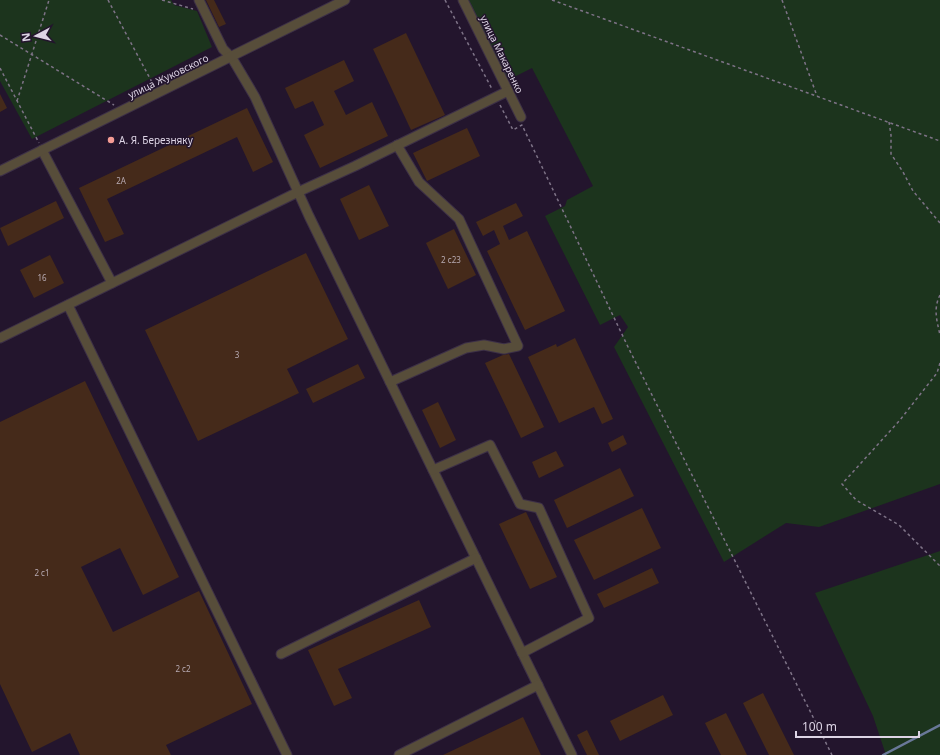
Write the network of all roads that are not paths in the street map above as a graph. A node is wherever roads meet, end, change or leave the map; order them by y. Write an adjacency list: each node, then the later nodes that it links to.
1 (199, 0): 4 (street)
2 (345, 0): 4 (street, улица Жуковского)
3 (463, 0): 5 (street, улица Макаренко)
4 (232, 58): 8 (street, улица Жуковского); 10 (street)
5 (508, 91): 6 (street, улица Макаренко); 7 (street)
6 (521, 121)
7 (397, 145): 10 (street); 14 (street)
8 (42, 150): 9 (street, улица Жуковского); 11 (street)
9 (0, 171)
10 (298, 192): 11 (street); 14 (street)
11 (112, 283): 12 (street)
12 (68, 305): 13 (street); 20 (street)
13 (0, 338)
14 (390, 382): 15 (street)
15 (433, 470): 16 (street); 17 (street)
16 (476, 558): 17 (street); 18 (street)
17 (522, 653): 19 (street)
18 (281, 654)
19 (538, 686): 21 (street); 22 (street)
20 (287, 755)
21 (399, 755)
22 (572, 755)

